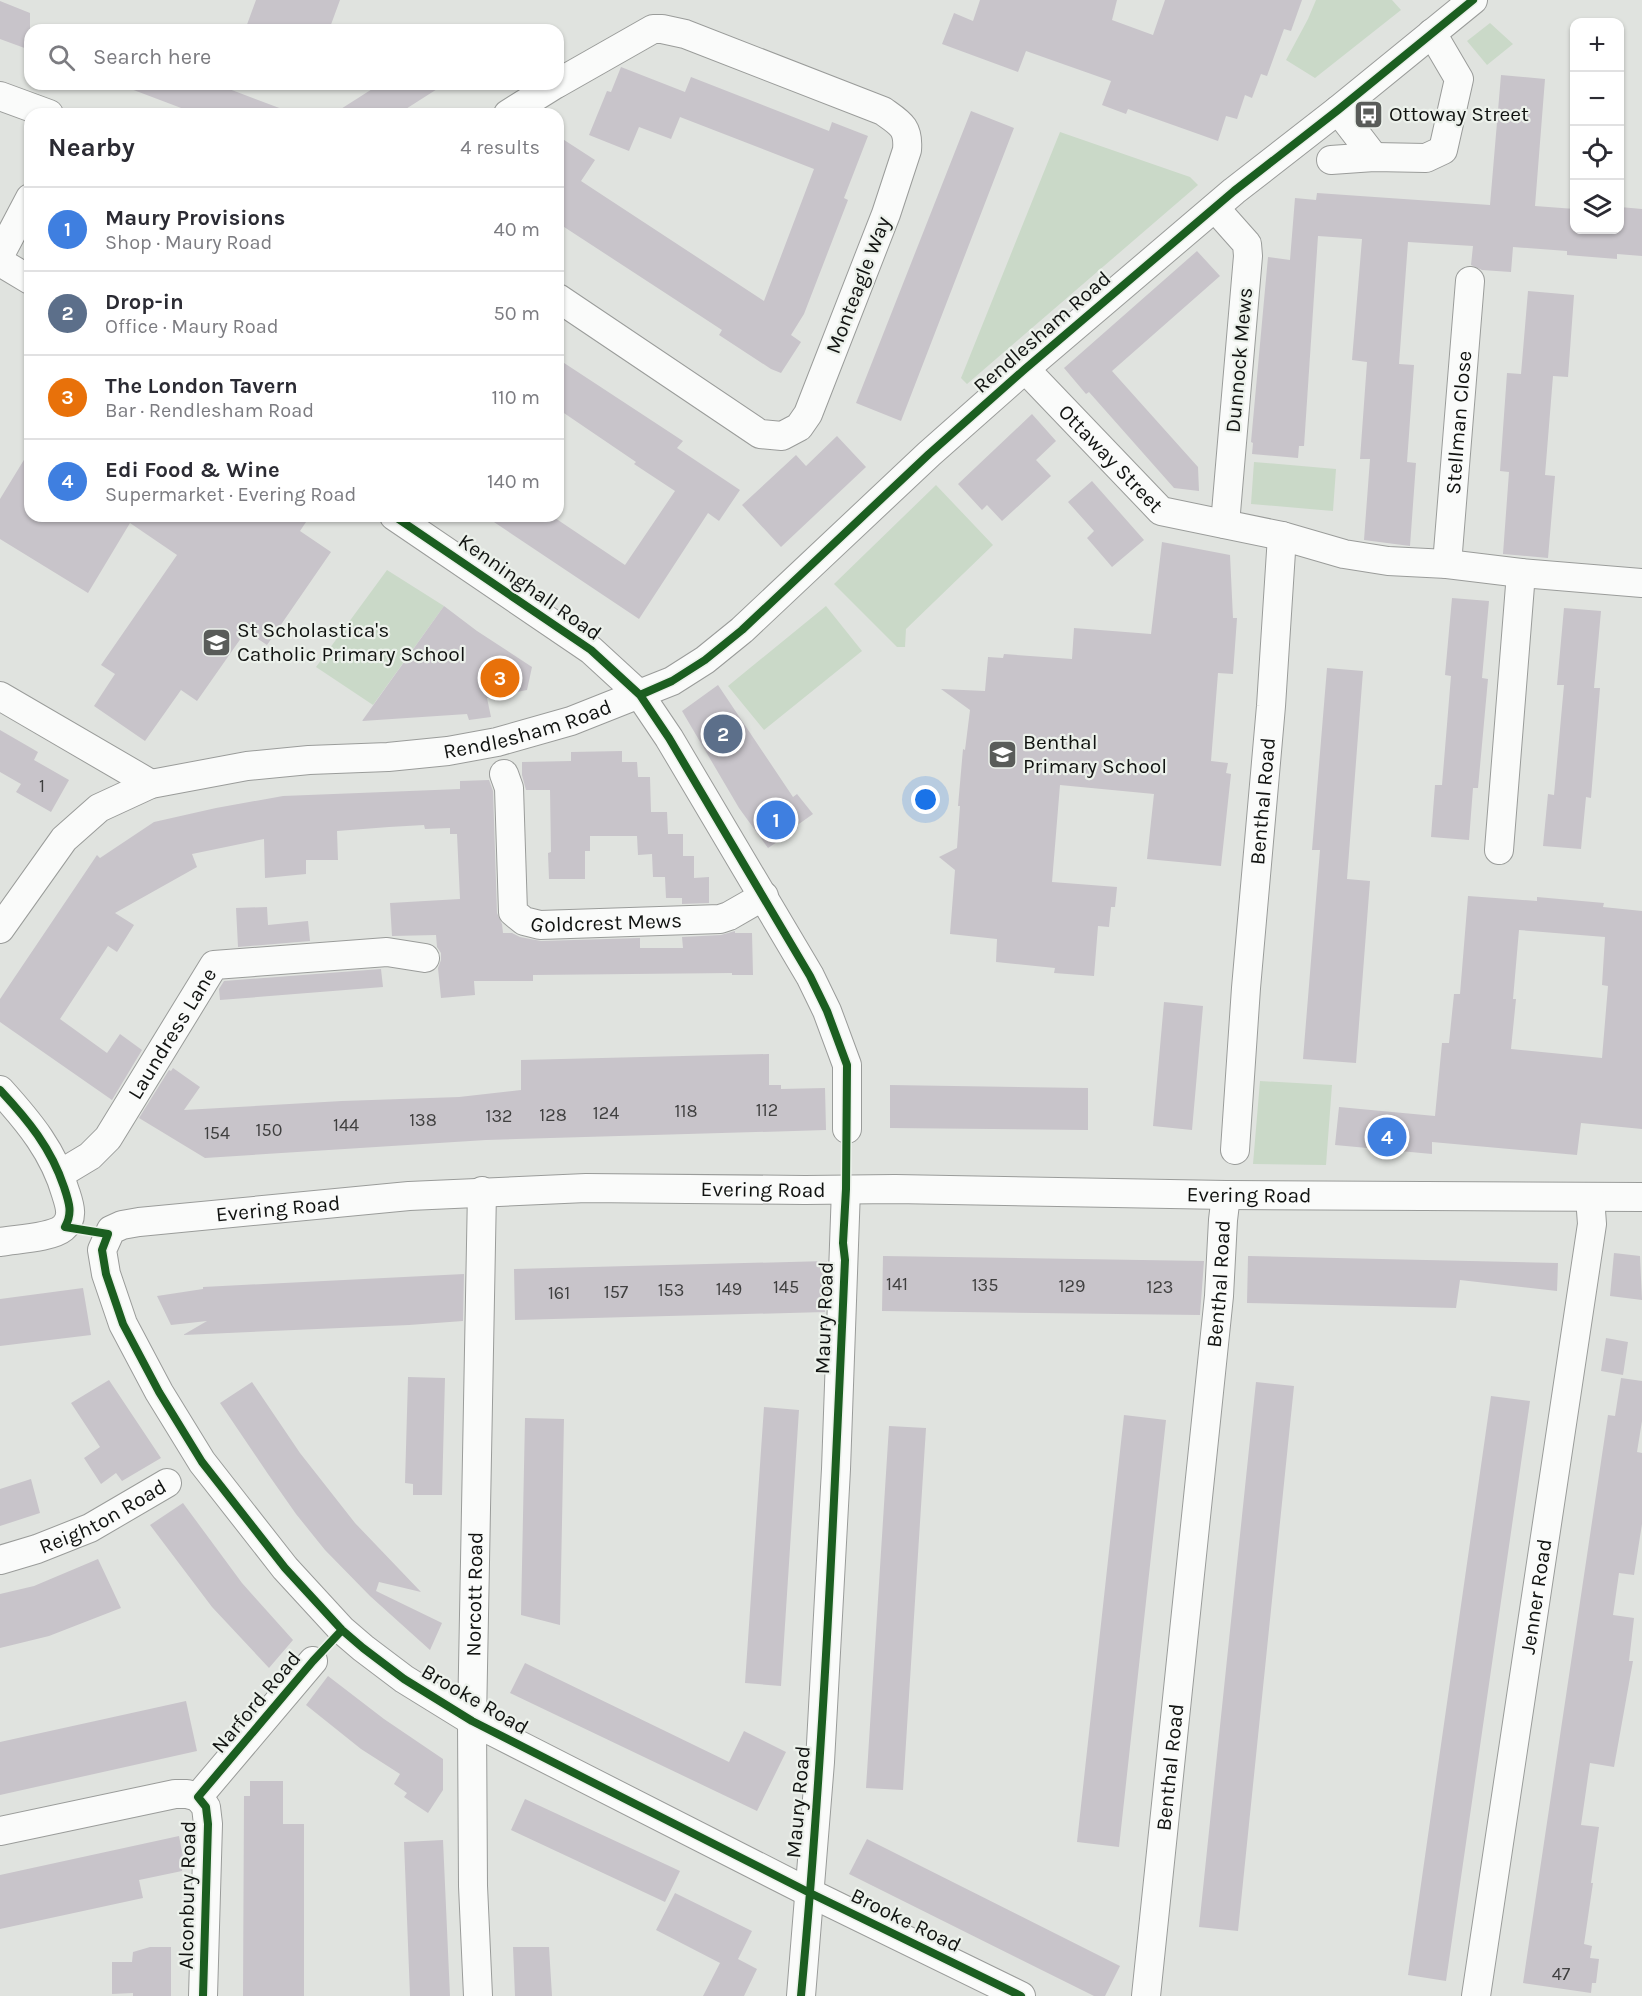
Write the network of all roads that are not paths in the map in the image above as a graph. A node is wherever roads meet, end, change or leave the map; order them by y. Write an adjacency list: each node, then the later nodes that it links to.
1 (1473, 0): 2 (street, Rendlesham Road)
2 (1432, 33): 8 (street, Rendlesham Road); 9 (street)
3 (564, 79): 17 (street, Monteagle Way)
4 (546, 90): 7 (street)
5 (0, 96): 6 (street)
6 (33, 108)
7 (517, 108)
8 (1338, 110): 9 (street); 11 (street, Rendlesham Road)
9 (1374, 156): 10 (street)
10 (1331, 160)
11 (1215, 208): 18 (street, Rendlesham Road); 20 (street, Dunnock Mews)
12 (24, 209): 13 (street)
13 (0, 255)
14 (0, 262): 15 (street)
15 (24, 276)
16 (1470, 281): 22 (street, Stellman Close)
17 (564, 301)
18 (1024, 369): 20 (street, Ottaway Street); 25 (street, Rendlesham Road)
19 (403, 522): 25 (street, Kenninghall Road)
20 (1226, 524): 21 (street, Ottaway Street)
21 (1282, 536): 22 (street); 35 (street, Benthal Road)
22 (1447, 564): 23 (street)
23 (1521, 573): 24 (street); 29 (street)
24 (1642, 584)
25 (640, 695): 28 (street, Rendlesham Road); 30 (street)
26 (0, 696): 28 (street)
27 (504, 774): 30 (street, Goldcrest Mews)
28 (151, 784): 31 (street, Rendlesham Road)
29 (1499, 850)
30 (764, 896): 34 (street)
31 (0, 929)
32 (425, 958): 36 (street, Laundress Lane)
33 (0, 1090): 36 (street)
34 (847, 1129)
35 (1235, 1150)
36 (60, 1174): 43 (street)
37 (846, 1189): 38 (street, Evering Road); 39 (street, Evering Road); 50 (street, Maury Road)
38 (482, 1191): 42 (street, Evering Road); 47 (street, Norcott Road)
39 (1226, 1195): 40 (street, Evering Road); 55 (street, Benthal Road)
40 (1590, 1197): 41 (street, Evering Road); 56 (street, Jenner Road)
41 (1642, 1197)
42 (108, 1234): 47 (street, Brooke Road)
43 (0, 1242)
44 (167, 1483): 45 (street, Reighton Road)
45 (0, 1560)
46 (313, 1661): 48 (street, Narford Road)
47 (472, 1721): 50 (street, Brooke Road); 52 (street, Norcott Road)
48 (198, 1797): 49 (street); 51 (street, Alconbury Road)
49 (0, 1831)
50 (810, 1893): 53 (street, Maury Road); 54 (street, Brooke Road)
51 (203, 1996)
52 (478, 1996)
53 (801, 1996)
54 (1021, 1996)
55 (1146, 1996)
56 (1476, 1996)

